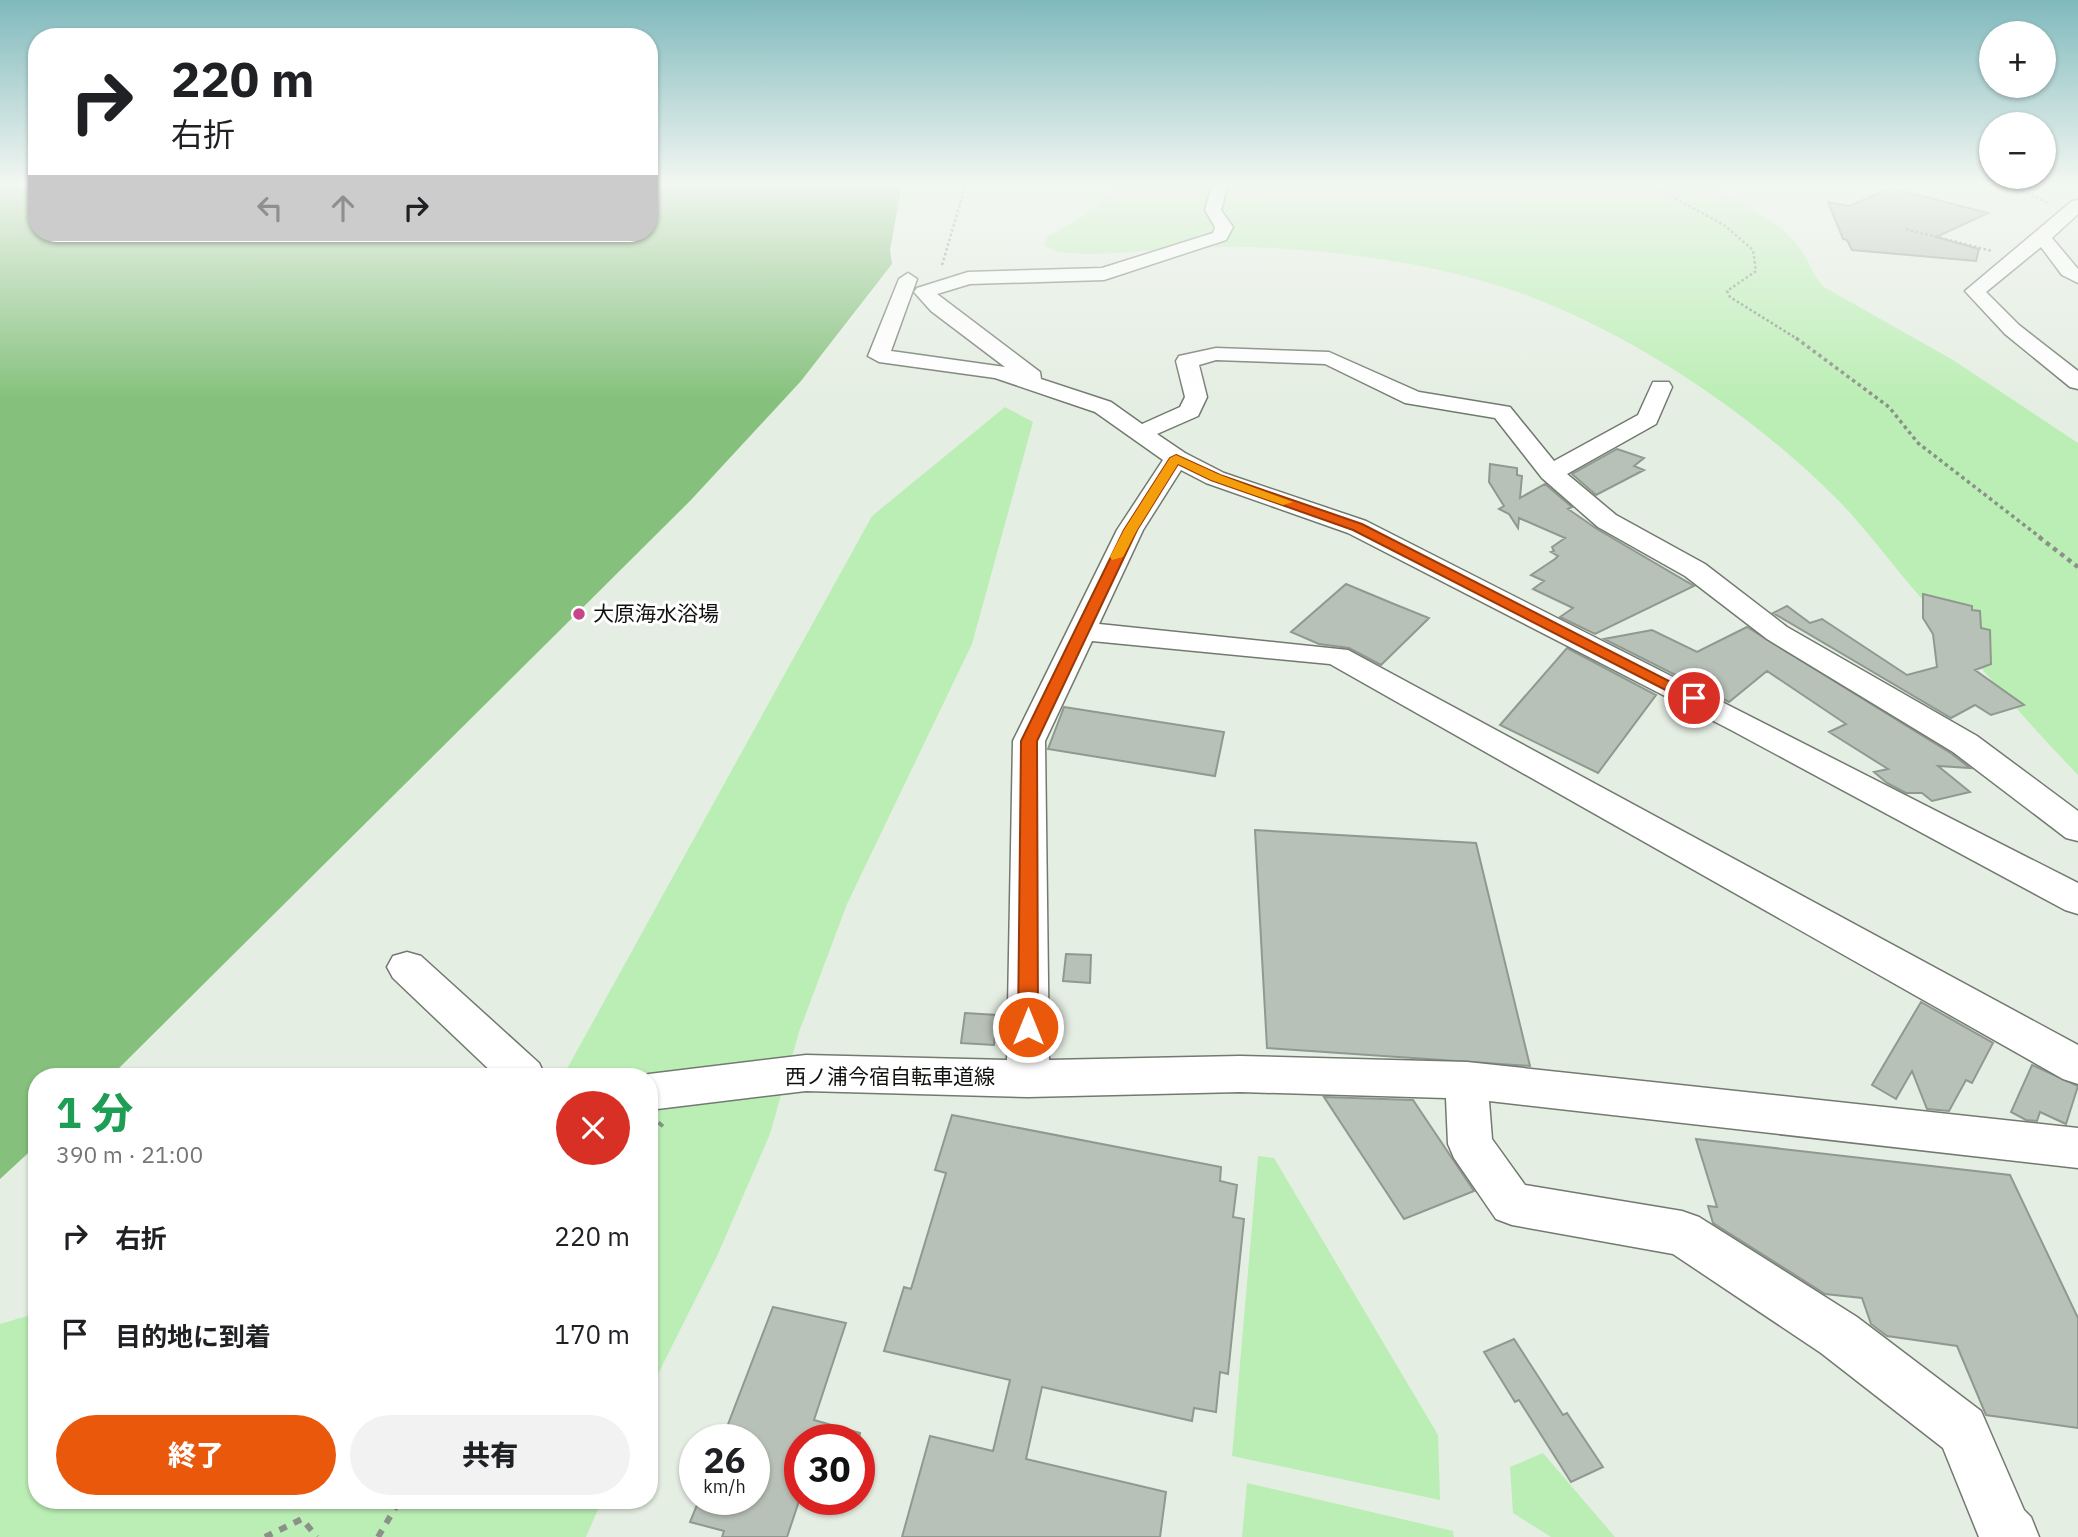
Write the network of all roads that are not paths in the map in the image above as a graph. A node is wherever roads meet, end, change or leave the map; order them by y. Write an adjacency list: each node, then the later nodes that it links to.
1 (1160, 256): 7 (street)
2 (2019, 256): 6 (street)
3 (2068, 256): 4 (street)
4 (2078, 277)
5 (908, 279): 7 (street)
6 (2078, 382)
7 (1045, 387): 9 (street)
8 (1661, 387): 11 (street)
9 (1140, 433): 10 (street); 11 (street)
10 (1176, 458): 12 (street); 14 (street)
11 (1551, 472): 13 (street)
12 (1082, 631): 16 (street); 18 (street)
13 (2078, 829)
14 (2078, 900)
15 (407, 967): 17 (street)
16 (2078, 1066)
17 (515, 1068)
18 (1028, 1079): 19 (street, 西ノ浦今宿自転車道線); 20 (street, 西ノ浦今宿自転車道線)
19 (1467, 1080): 21 (street, 西ノ浦今宿自転車道線); 22 (street)
20 (658, 1090)
21 (2078, 1148)
22 (2011, 1537)

